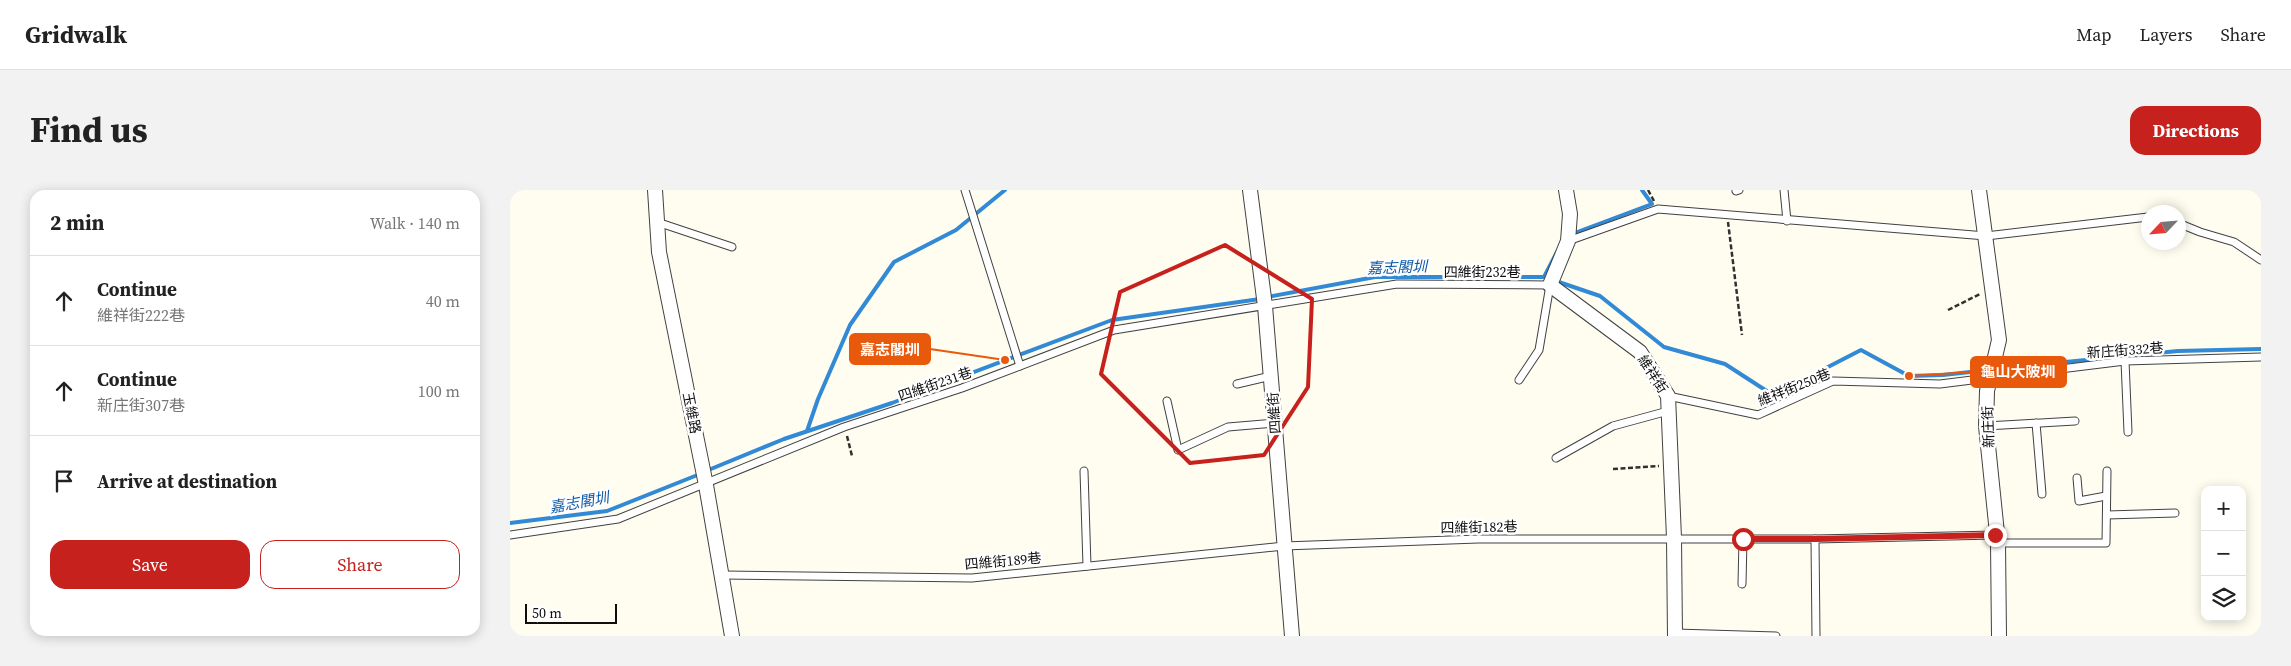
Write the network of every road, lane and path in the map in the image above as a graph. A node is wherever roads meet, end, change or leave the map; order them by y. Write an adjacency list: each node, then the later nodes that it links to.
1 (656, 190): 10 (street, 玉維路)
2 (965, 190): 23 (lane)
3 (1250, 190): 18 (street, 四維街)
4 (1566, 190): 13 (street)
5 (1784, 190): 9 (lane)
6 (1979, 190): 12 (street, 新庄街)
7 (1727, 216): 9 (lane); 13 (lane); 20 (path)
8 (2141, 218): 12 (lane)
9 (1787, 221): 12 (lane)
10 (658, 222): 14 (lane); 44 (street, 玉維路)
11 (2186, 226): 15 (lane)
12 (1986, 236): 17 (street, 新庄街)
13 (1568, 240): 16 (street)
14 (732, 247)
15 (2261, 260)
16 (1550, 285): 18 (lane, 四維街232巷); 26 (lane); 28 (street, 維祥街)
17 (1992, 288): 19 (path); 25 (street, 新庄街)
18 (1265, 306): 23 (lane, 四維街231巷); 24 (street, 四維街)
19 (1948, 310)
20 (1742, 335)
21 (2261, 357): 22 (lane, 新庄街332巷)
22 (2125, 361): 25 (lane, 新庄街332巷); 36 (lane)
23 (1020, 366): 35 (lane, 四維街231巷)
24 (1271, 375): 27 (lane); 32 (street, 四維街)
25 (1991, 376): 28 (lane, 維祥街250巷); 34 (street, 新庄街)
26 (1519, 380)
27 (1237, 384)
28 (1668, 396): 30 (street, 維祥街)
29 (1167, 401): 32 (lane)
30 (1668, 411): 38 (lane); 39 (street, 維祥街)
31 (2075, 421): 33 (lane)
32 (1274, 423): 54 (street, 四維街)
33 (2036, 423): 34 (lane); 45 (lane)
34 (1986, 426): 53 (street, 新庄街)
35 (844, 427): 37 (path); 44 (lane, 四維街231巷)
36 (2128, 432)
37 (852, 456)
38 (1556, 458)
39 (1671, 465): 40 (path); 50 (street, 維祥街)
40 (1613, 469)
41 (1084, 471): 55 (lane)
42 (2107, 471): 46 (lane)
43 (2077, 478): 46 (lane)
44 (706, 485): 49 (lane, 四維街231巷); 56 (street, 玉維路)
45 (2042, 494)
46 (2106, 496): 48 (lane)
47 (2175, 512): 48 (lane)
48 (2107, 515): 53 (lane, 四維街182巷)
49 (510, 535)
50 (1674, 538): 51 (lane, 四維街182巷); 54 (lane, 四維街182巷); 58 (street, 維祥街)
51 (1743, 539): 52 (lane, 四維街182巷); 57 (lane)
52 (1815, 539): 53 (lane, 四維街182巷); 62 (lane)
53 (1996, 539): 63 (street, 新庄街)
54 (1284, 546): 55 (lane, 四維街189巷); 60 (street, 四維街)
55 (1088, 566): 56 (lane, 四維街189巷)
56 (723, 575): 59 (street, 玉維路)
57 (1742, 584)
58 (1675, 634): 61 (lane)
59 (732, 636)
60 (1292, 636)
61 (1776, 636)
62 (1816, 636)
63 (2000, 636)

